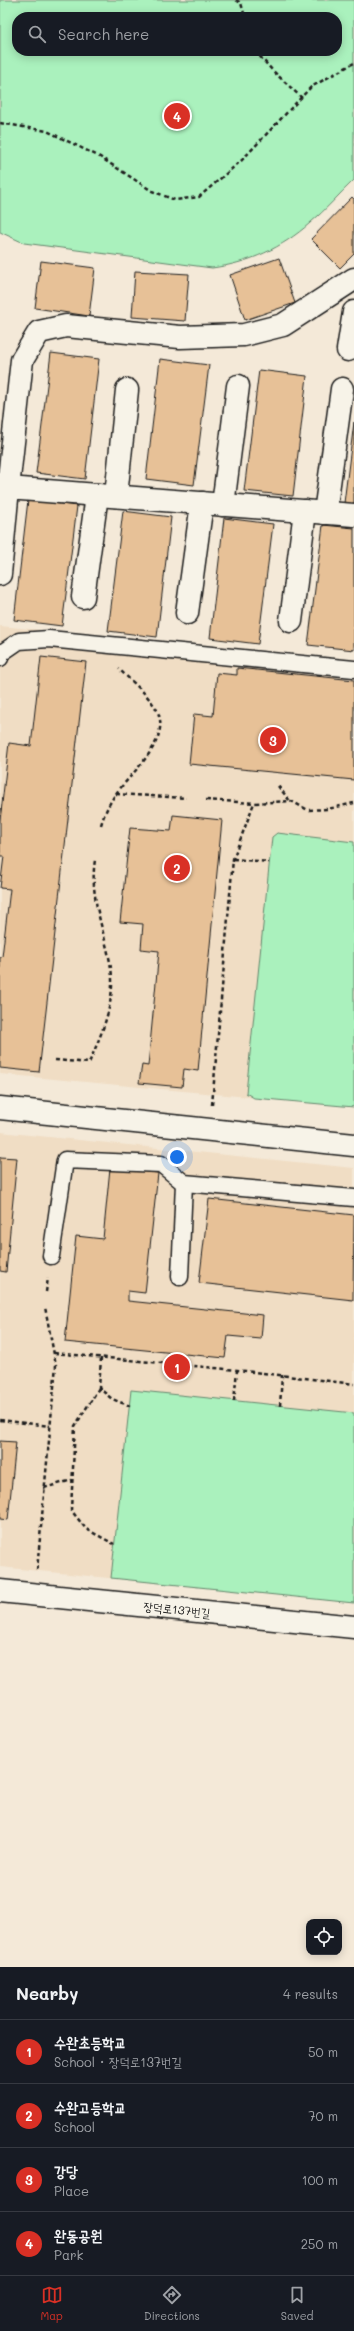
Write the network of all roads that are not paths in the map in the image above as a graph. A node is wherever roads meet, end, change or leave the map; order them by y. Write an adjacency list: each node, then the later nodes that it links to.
1 (354, 279): 7 (street)
2 (354, 312): 3 (street)
3 (348, 350)
4 (238, 386): 10 (street)
5 (342, 389): 11 (street)
6 (126, 390): 8 (street)
7 (8, 488): 8 (street); 13 (street)
8 (106, 496): 9 (street); 14 (street)
9 (202, 503): 10 (street); 15 (street)
10 (223, 505): 11 (street)
11 (315, 512): 12 (street); 16 (street)
12 (354, 515)
13 (0, 574)
14 (83, 597)
15 (187, 613)
16 (291, 621)
17 (0, 658): 18 (lane)
18 (354, 669)
19 (0, 1108): 20 (street)
20 (354, 1145)
21 (184, 1183): 22 (lane); 23 (lane); 24 (lane)
22 (354, 1198)
23 (51, 1256)
24 (180, 1277)
25 (0, 1591): 26 (street, 장덕로137번길)
26 (354, 1627)

